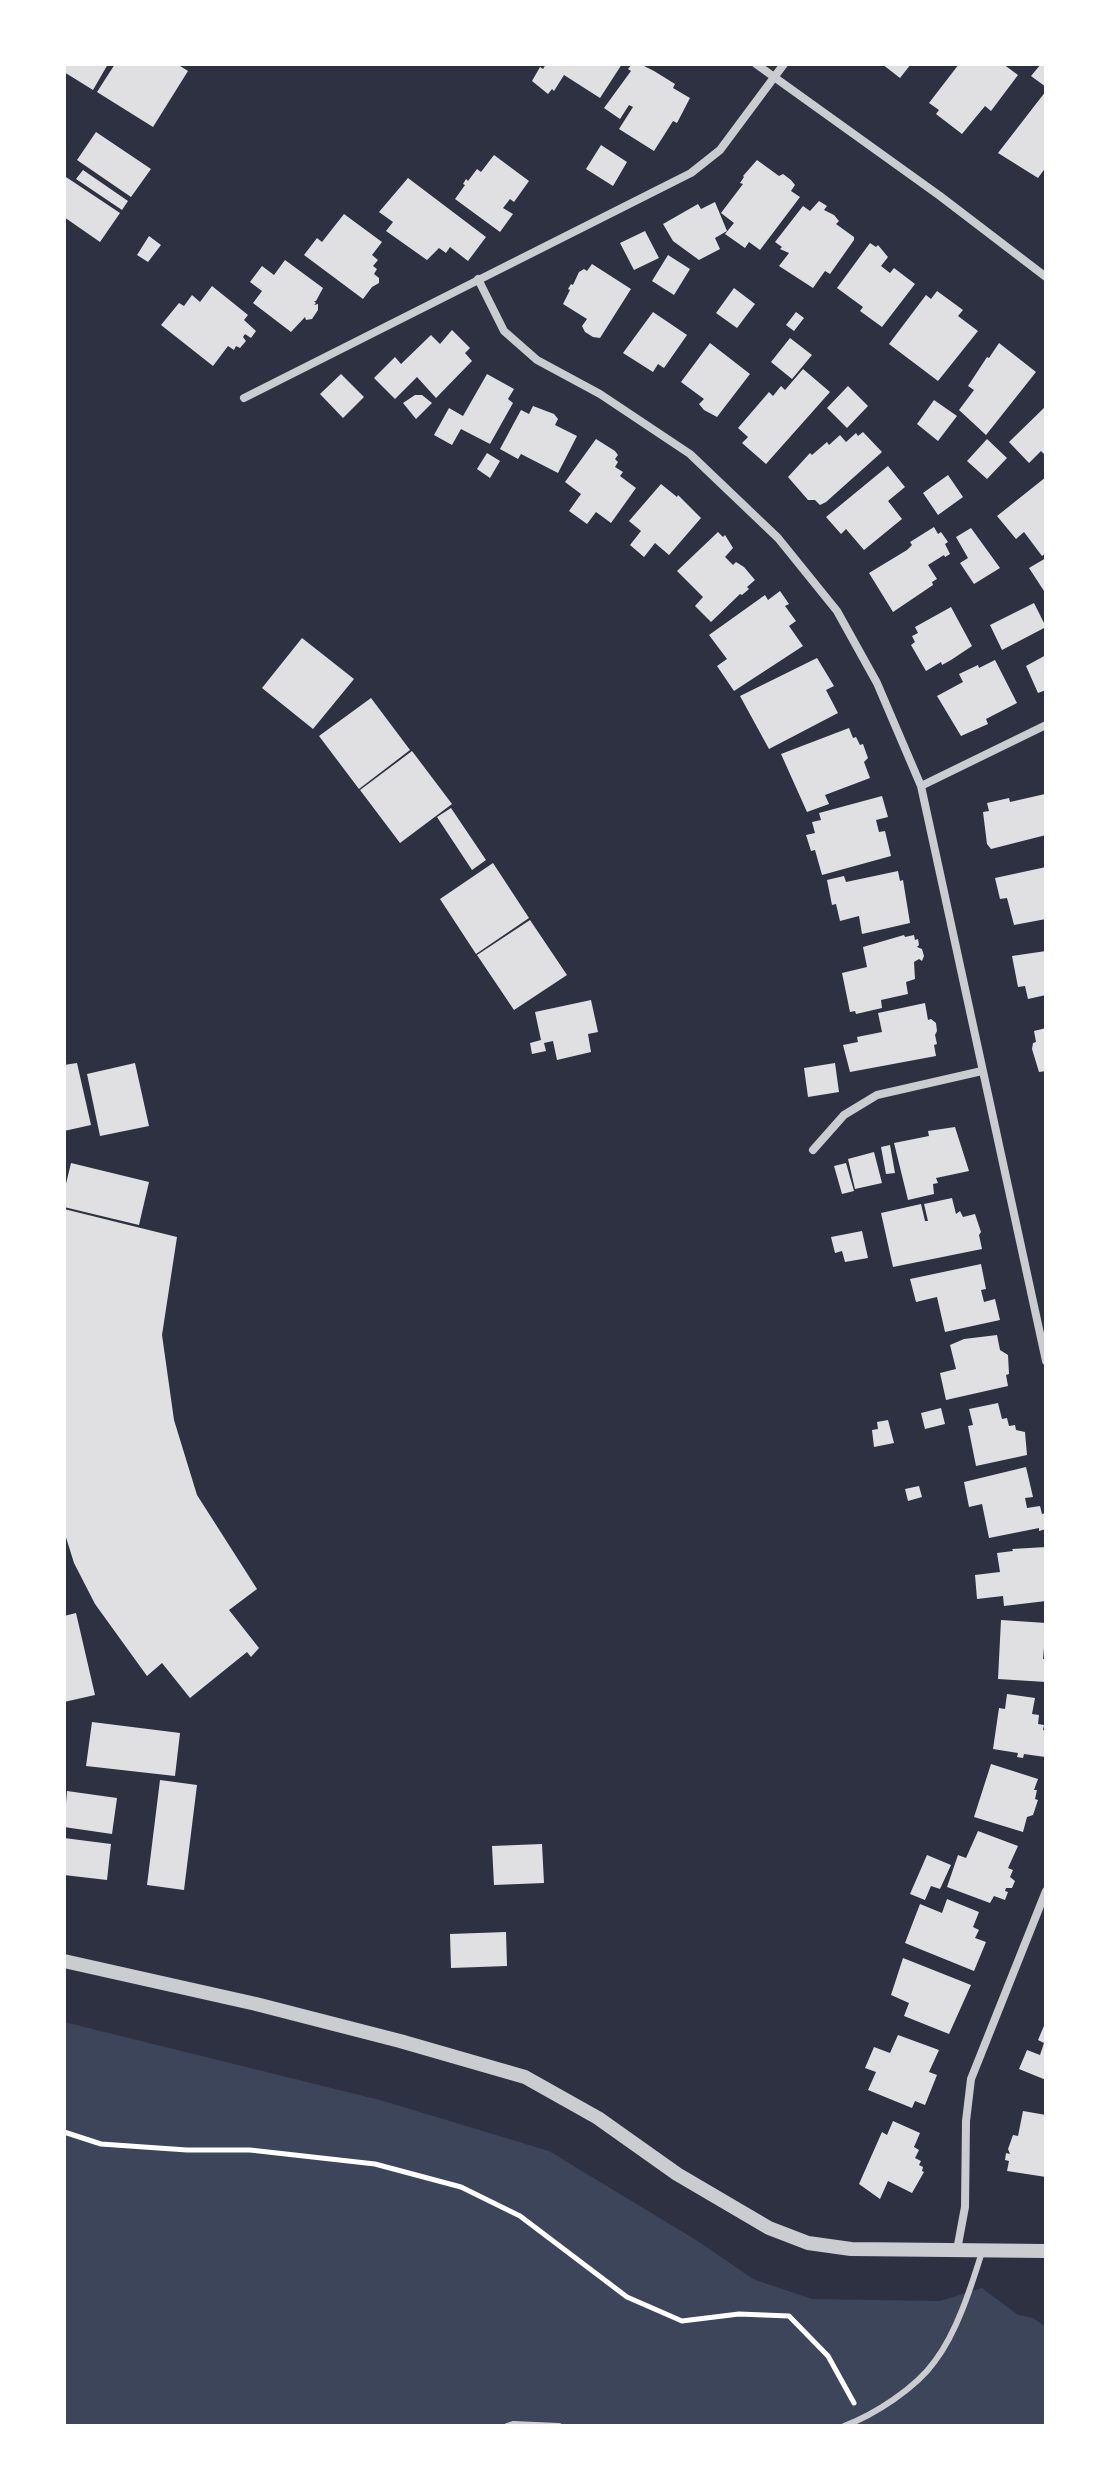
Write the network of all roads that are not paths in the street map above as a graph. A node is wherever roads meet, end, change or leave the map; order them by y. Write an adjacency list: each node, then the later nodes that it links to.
1 (756, 64): 3 (street)
2 (784, 64): 3 (street)
3 (774, 77): 4 (street); 5 (street)
4 (1046, 277)
5 (478, 279): 6 (street); 8 (street)
6 (244, 398)
7 (1046, 725): 8 (street)
8 (921, 786): 9 (street)
9 (982, 1071): 10 (street); 11 (street)
10 (813, 1150)
11 (1046, 1361)
12 (1046, 1891): 14 (street)
13 (64, 1961): 14 (street)
14 (957, 2250): 16 (street)
15 (1046, 2251): 16 (street)
16 (982, 2252): 19 (lane)
17 (507, 2426): 18 (lane)
18 (559, 2426)
19 (844, 2426)

